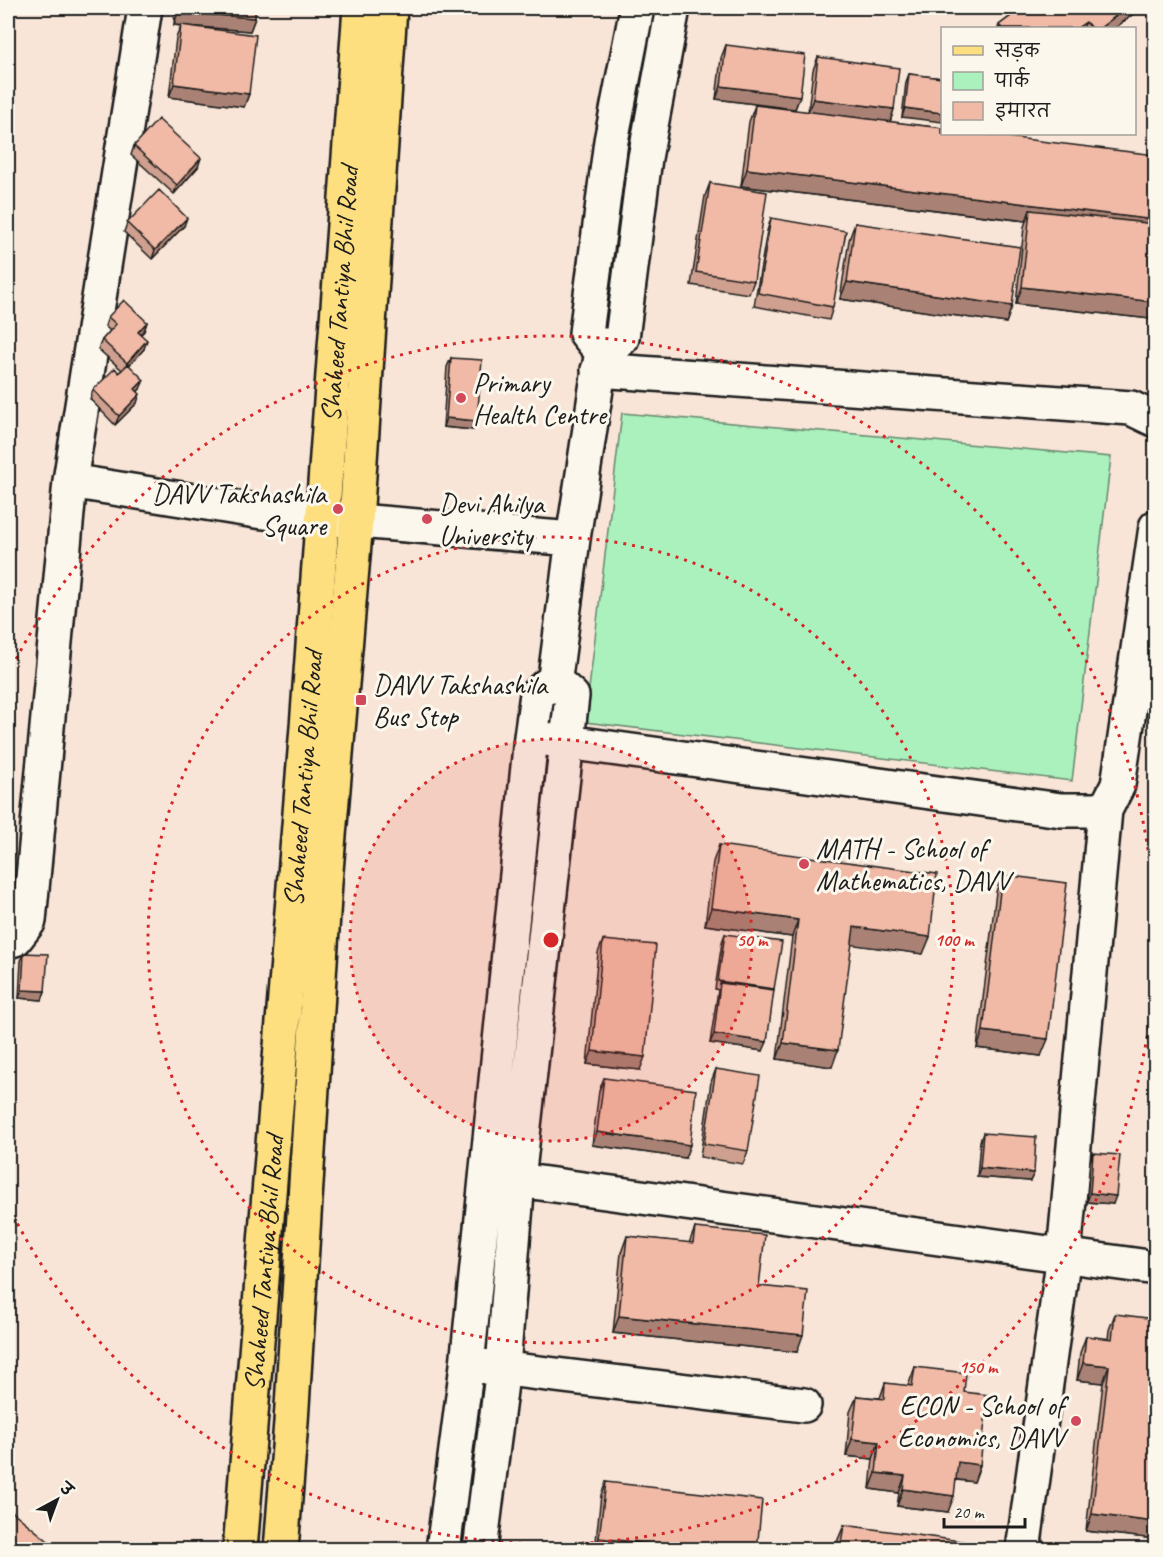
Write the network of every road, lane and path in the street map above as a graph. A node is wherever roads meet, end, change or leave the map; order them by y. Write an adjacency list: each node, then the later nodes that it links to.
1 (145, 8): 8 (lane)
2 (360, 8): 9 (main road, Shaheed Tantiya Bhil Road)
3 (390, 8): 10 (main road)
4 (637, 8): 6 (lane)
5 (673, 8): 6 (lane)
6 (601, 358): 7 (lane); 12 (lane)
7 (1155, 420)
8 (70, 481): 9 (lane); 17 (lane)
9 (322, 518): 10 (lane); 24 (main road, Shaheed Tantiya Bhil Road)
10 (356, 521): 12 (lane); 25 (main road)
11 (1155, 527): 16 (lane)
12 (573, 539): 13 (lane)
13 (554, 685): 14 (lane); 15 (lane)
14 (531, 737): 15 (lane); 21 (lane)
15 (566, 742): 16 (lane); 18 (lane)
16 (1105, 810): 19 (lane)
17 (8, 941)
18 (518, 1180): 19 (lane); 22 (lane)
19 (1064, 1254): 20 (lane); 28 (lane)
20 (1155, 1268)
21 (467, 1365): 22 (lane); 26 (lane)
22 (503, 1367): 23 (lane); 27 (lane)
23 (804, 1406)
24 (240, 1550)
25 (281, 1550)
26 (443, 1550)
27 (480, 1550)
28 (1023, 1550)

